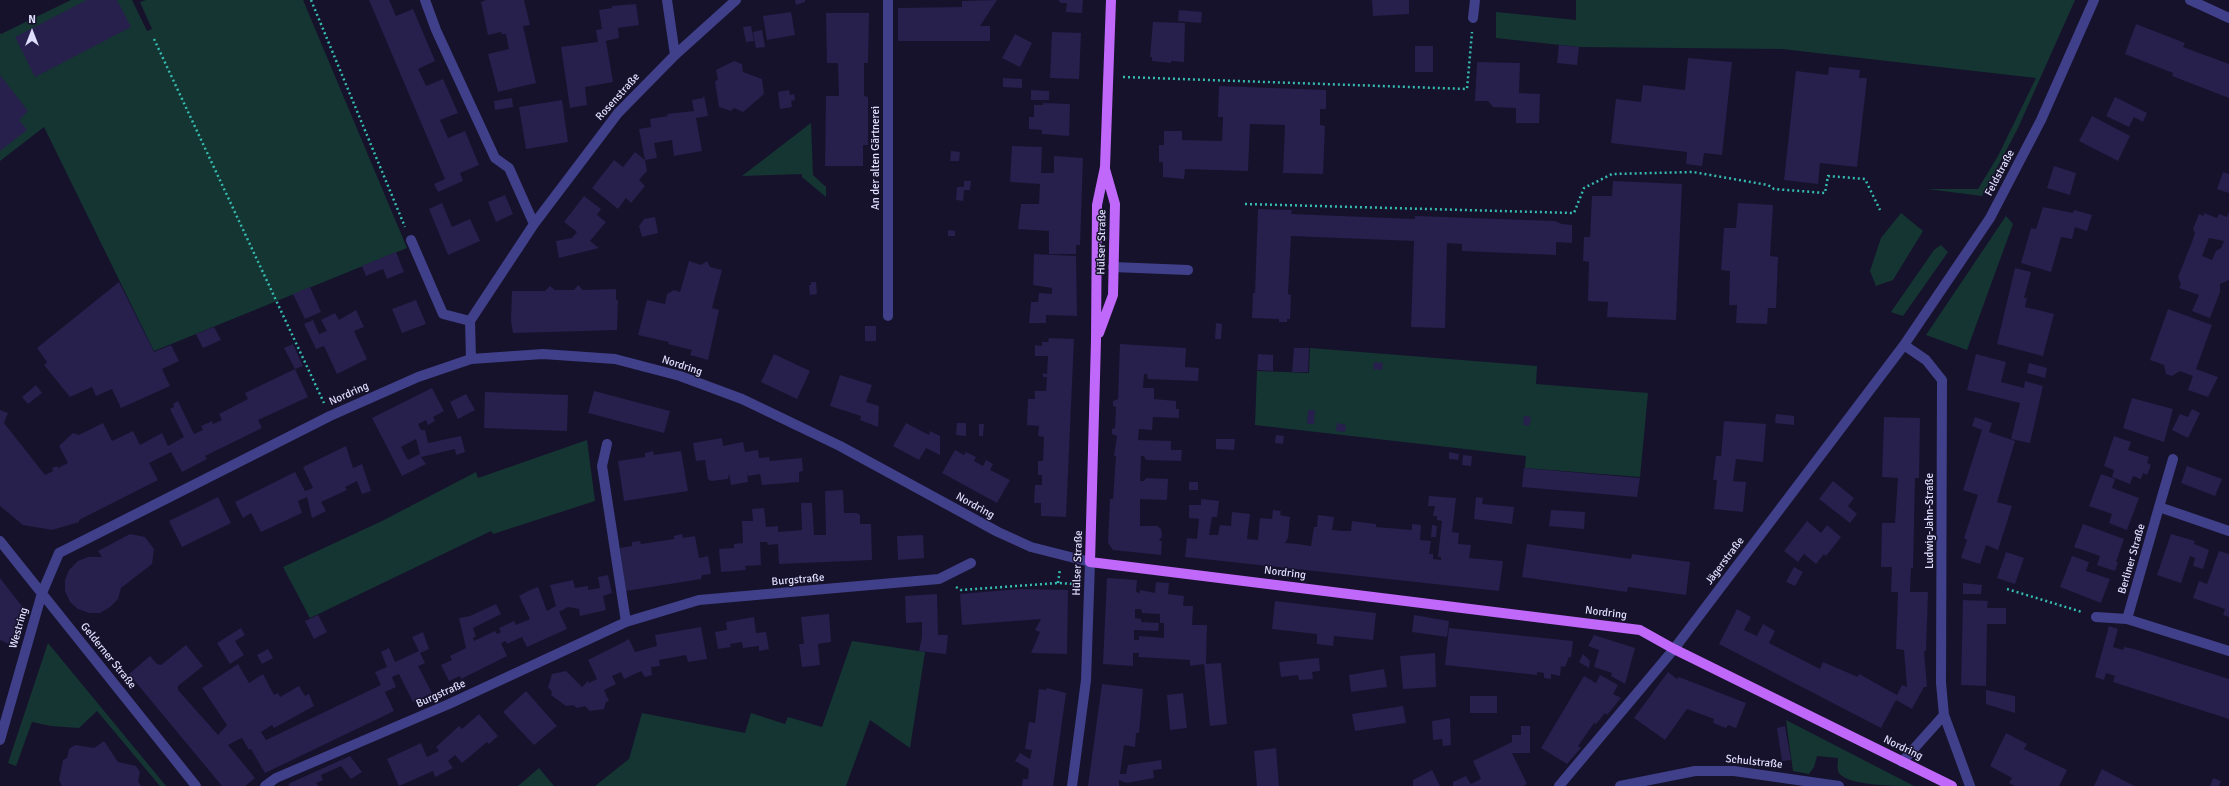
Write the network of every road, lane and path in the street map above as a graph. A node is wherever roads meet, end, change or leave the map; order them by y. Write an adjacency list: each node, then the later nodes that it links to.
1 (311, 0): 19 (path)
2 (425, 0): 18 (street)
3 (667, 0): 13 (street)
4 (736, 0): 13 (street, Rosenstraße)
5 (888, 0): 22 (street, An der alten Gärtnerei)
6 (1111, 0): 14 (main road, Hülser Straße)
7 (1475, 0): 10 (street)
8 (2094, 0): 25 (street, Feldstraße)
9 (2190, 0): 11 (street)
10 (1473, 18): 14 (path)
11 (2229, 18)
12 (154, 39): 27 (path)
13 (675, 55): 18 (street, Rosenstraße)
14 (1109, 77): 15 (main road, Hülser Straße)
15 (1105, 167): 20 (main road, Hülser Straße); 24 (main road, Hülser Straße)
16 (1245, 204): 17 (path)
17 (1880, 210)
18 (534, 224): 23 (street, Rosenstraße)
19 (411, 240): 23 (street)
20 (1114, 267): 21 (street); 24 (main road, Hülser Straße)
21 (1188, 270)
22 (888, 316)
23 (470, 321): 26 (street)
24 (1096, 340): 33 (main road, Hülser Straße)
25 (1904, 345): 42 (street, Jägerstraße); 44 (street, Ludwig-Jahn-Straße)
26 (470, 359): 27 (street, Nordring); 33 (street, Nordring)
27 (330, 416): 38 (street, Nordring)
28 (607, 444): 41 (street)
29 (2173, 459): 30 (street, Berliner Straße)
30 (2159, 507): 31 (street); 40 (street, Berliner Straße)
31 (2229, 531)
32 (0, 541): 38 (street, Gelderner Straße)
33 (1090, 562): 36 (street, Hülser Straße); 42 (main road, Nordring)
34 (971, 564): 35 (street, Burgstraße)
35 (939, 579): 36 (path); 41 (street, Burgstraße)
36 (1089, 585): 49 (street, Hülser Straße)
37 (2007, 589): 39 (path)
38 (42, 593): 45 (street, Westring); 47 (street, Gelderner Straße)
39 (2096, 617): 40 (street)
40 (2127, 619): 43 (street)
41 (626, 622): 48 (street, Burgstraße)
42 (1674, 649): 46 (main road, Nordring); 50 (street, Jägerstraße)
43 (2229, 651)
44 (1944, 715): 46 (street); 54 (street, Ludwig-Jahn-Straße)
45 (0, 740)
46 (1902, 762): 53 (main road, Nordring)
47 (196, 786)
48 (265, 786)
49 (1072, 786)
50 (1559, 786)
51 (1620, 786): 52 (street, Schulstraße)
52 (1839, 786)
53 (1952, 786)
54 (1970, 786)

